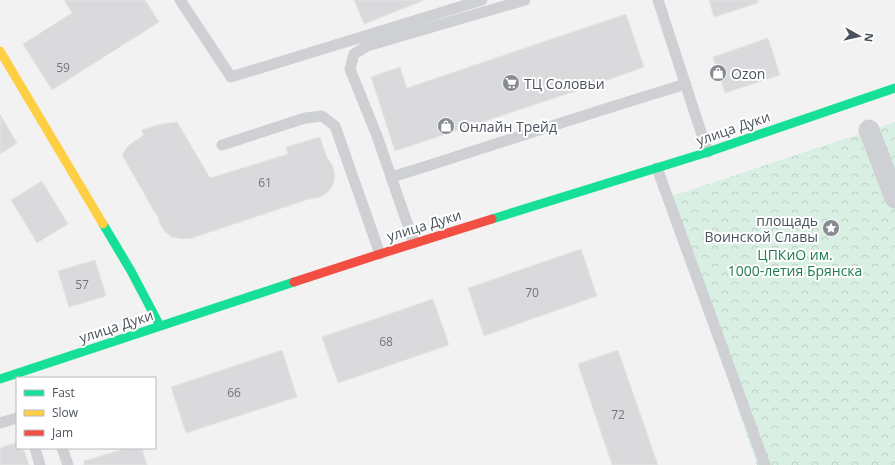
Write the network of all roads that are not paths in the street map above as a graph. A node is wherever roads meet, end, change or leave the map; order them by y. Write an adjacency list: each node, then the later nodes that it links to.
1 (180, 0): 2 (lane)
2 (482, 0)
3 (525, 0): 12 (lane)
4 (658, 0): 6 (lane)
5 (0, 51): 16 (main road)
6 (686, 84): 10 (lane); 12 (lane)
7 (895, 88): 10 (main road, улица Дуки)
8 (869, 130): 13 (street)
9 (222, 145): 15 (lane)
10 (708, 152): 11 (main road, улица Дуки)
11 (658, 168): 14 (main road, улица Дуки); 25 (lane)
12 (391, 177): 14 (lane)
13 (895, 198)
14 (414, 243): 15 (main road, улица Дуки)
15 (380, 254): 16 (main road, улица Дуки)
16 (160, 326): 17 (main road, улица Дуки)
17 (37, 373): 18 (main road, улица Дуки)
18 (0, 379)
19 (16, 418): 20 (lane)
20 (0, 423)
21 (35, 449): 23 (lane)
22 (62, 449): 24 (lane)
23 (40, 465)
24 (68, 465)
25 (765, 465)

